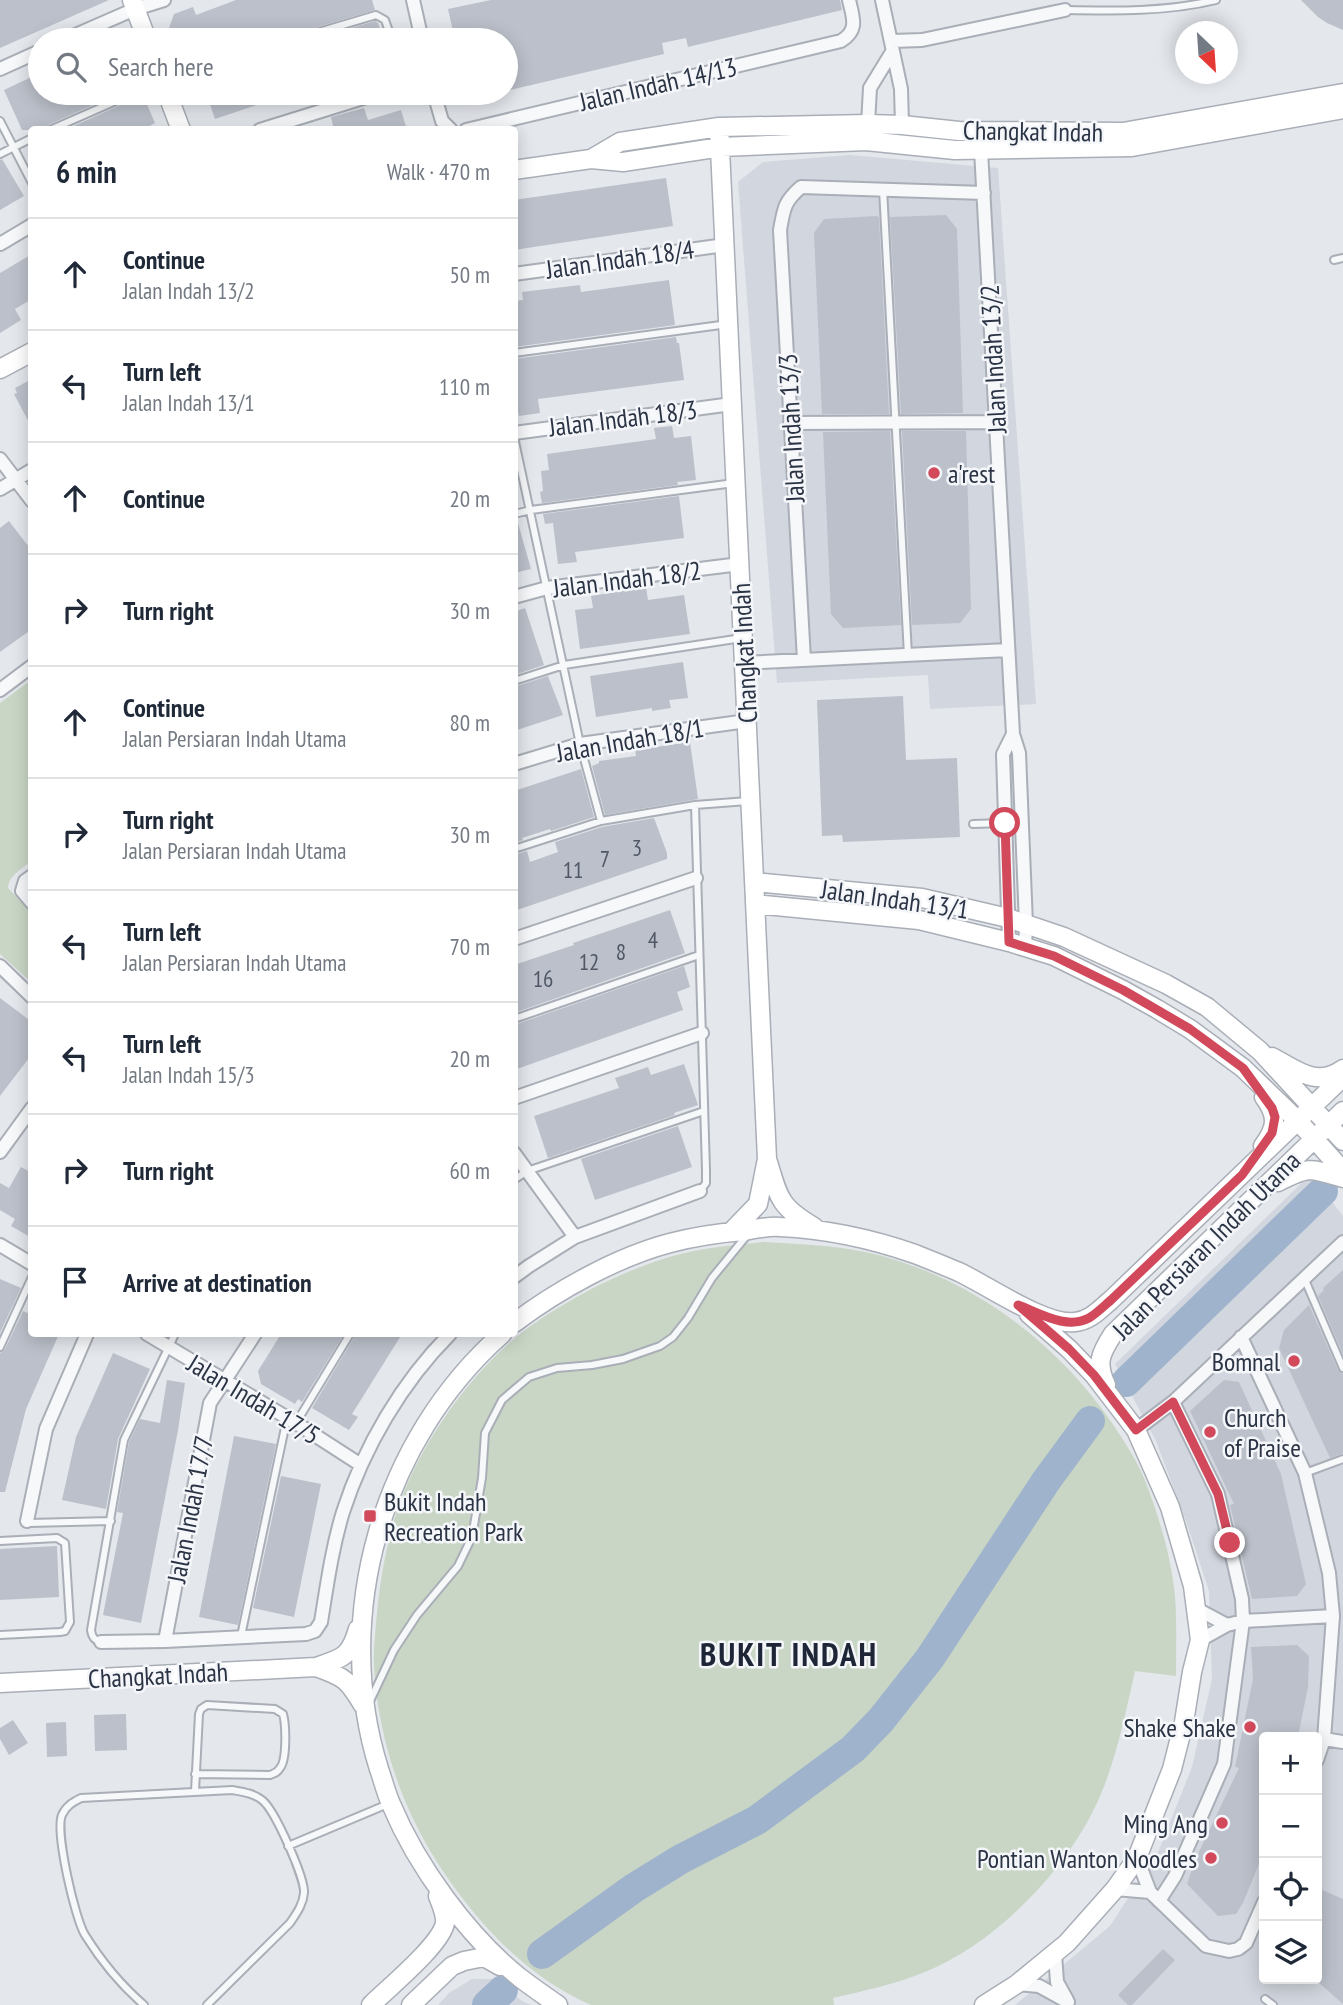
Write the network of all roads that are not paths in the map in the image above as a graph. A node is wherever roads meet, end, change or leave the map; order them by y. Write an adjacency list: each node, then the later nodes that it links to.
1 (164, 0): 6 (street)
2 (413, 0): 12 (street)
3 (849, 0): 29 (street, Jalan Indah 14/13)
4 (883, 0): 13 (street)
5 (1216, 0): 7 (lane)
6 (134, 5): 8 (street); 9 (street)
7 (1065, 10): 13 (street)
8 (88, 28)
9 (143, 28)
10 (332, 28): 11 (lane)
11 (388, 28)
12 (419, 28)
13 (892, 47): 23 (street); 24 (street)
14 (28, 56): 15 (street)
15 (0, 69)
16 (1343, 93): 24 (street, Changkat Indah)
17 (107, 105): 25 (lane)
18 (172, 105): 26 (street)
19 (340, 105): 27 (street)
20 (438, 105): 28 (street)
21 (1343, 108): 34 (street, Changkat Indah)
22 (0, 121): 32 (lane)
23 (868, 124): 24 (street, Changkat Indah); 30 (street, Changkat Indah)
24 (902, 125)
25 (59, 126)
26 (179, 126)
27 (273, 126)
28 (447, 126)
29 (483, 126)
30 (719, 127): 33 (street, Changkat Indah); 36 (street, Changkat Indah)
31 (28, 140): 32 (lane)
32 (13, 146): 35 (lane); 38 (lane)
33 (721, 147): 34 (street, Changkat Indah); 36 (street, Changkat Indah); 43 (street, Changkat Indah)
34 (982, 150): 40 (street, Jalan Indah 13/2)
35 (0, 153)
36 (591, 159): 37 (street, Changkat Indah)
37 (518, 169)
38 (28, 175)
39 (883, 189): 40 (street); 52 (lane); 54 (street, Jalan Indah 13/3)
40 (984, 193): 53 (street, Jalan Indah 13/2)
41 (28, 227): 42 (street)
42 (0, 244)
43 (725, 245): 46 (street, Jalan Indah 18/4); 47 (street, Changkat Indah)
44 (1343, 258): 45 (lane)
45 (1334, 260)
46 (518, 273)
47 (729, 324): 48 (lane); 51 (street, Changkat Indah)
48 (518, 352)
49 (28, 354): 50 (street)
50 (0, 369)
51 (732, 404): 55 (street, Jalan Indah 18/3); 60 (street, Changkat Indah)
52 (895, 422): 53 (street); 54 (street); 70 (lane)
53 (996, 422): 69 (street, Jalan Indah 13/2)
54 (790, 423): 71 (street, Jalan Indah 13/3)
55 (518, 434)
56 (518, 452): 63 (lane)
57 (0, 459): 59 (street)
58 (28, 472): 59 (street)
59 (15, 479): 61 (street); 62 (street)
60 (736, 483): 63 (lane); 65 (street, Changkat Indah)
61 (0, 489)
62 (28, 496)
63 (531, 509): 64 (lane); 66 (lane)
64 (518, 513)
65 (740, 564): 66 (street, Jalan Indah 18/2); 68 (street, Changkat Indah)
66 (547, 588): 67 (street, Jalan Indah 18/2); 73 (lane)
67 (518, 596)
68 (743, 638): 72 (street, Changkat Indah); 73 (lane)
69 (1008, 650): 70 (street); 78 (street, Jalan Indah 13/2)
70 (908, 655): 71 (street)
71 (804, 660): 72 (street)
72 (744, 663): 77 (street, Changkat Indah)
73 (564, 666): 75 (lane); 79 (lane)
74 (28, 669): 76 (street)
75 (518, 680)
76 (0, 690)
77 (747, 721): 79 (street, Jalan Indah 18/1); 81 (street, Changkat Indah)
78 (1013, 734): 84 (street, Jalan Indah 13/2); 93 (street, Jalan Indah 13/2)
79 (580, 744): 80 (street, Jalan Indah 18/1); 83 (lane)
80 (518, 763)
81 (750, 801): 82 (lane); 89 (street, Changkat Indah)
82 (695, 805): 83 (lane); 87 (lane)
83 (601, 821): 86 (lane)
84 (1005, 823): 85 (lane); 92 (street, Jalan Indah 13/2)
85 (973, 824)
86 (518, 848)
87 (696, 878): 94 (street); 96 (lane)
88 (28, 880): 90 (street)
89 (754, 882): 91 (street, Changkat Indah); 92 (street, Jalan Indah 13/1)
90 (27, 899)
91 (755, 904): 95 (street, Jalan Indah 13/1); 116 (street, Changkat Indah)
92 (1008, 918): 93 (street, Jalan Indah 13/1); 95 (street, Jalan Indah 13/2)
93 (1026, 924): 95 (street, Jalan Indah 13/2); 101 (street, Jalan Indah 13/1)
94 (518, 938)
95 (1017, 945): 102 (street, Jalan Indah 13/1)
96 (699, 955): 99 (lane); 100 (lane)
97 (0, 966): 98 (street)
98 (28, 993)
99 (518, 1017)
100 (702, 1034): 105 (street); 107 (lane)
101 (1260, 1051): 103 (street); 106 (street, Jalan Indah 13/1)
102 (1243, 1068): 110 (street, Jalan Indah 13/1); 119 (street)
103 (1343, 1069)
104 (1343, 1077): 106 (street, Jalan Persiaran Indah Utama)
105 (518, 1097)
106 (1313, 1107): 110 (street, Jalan Persiaran Indah Utama); 111 (street, Jalan Indah 13/1)
107 (704, 1111): 117 (lane); 122 (lane)
108 (1343, 1111): 111 (street, Jalan Persiaran Indah Utama)
109 (28, 1114): 114 (street)
110 (1298, 1121): 112 (street, Jalan Indah 13/1); 119 (street, Jalan Persiaran Indah Utama)
111 (1329, 1125): 112 (street, Jalan Persiaran Indah Utama); 113 (street, Jalan Indah 13/1)
112 (1314, 1138): 118 (street, Jalan Indah 13/1); 123 (street, Jalan Persiaran Indah Utama)
113 (1343, 1141)
114 (0, 1153)
115 (518, 1159): 117 (street)
116 (766, 1159): 125 (street, Changkat Indah); 126 (street, Changkat Indah)
117 (527, 1171): 120 (lane); 127 (street)
118 (1343, 1171)
119 (1242, 1175): 134 (street, Jalan Persiaran Indah Utama)
120 (518, 1177)
121 (1343, 1178): 123 (street)
122 (700, 1191): 127 (street)
123 (1257, 1193): 148 (street, Jalan Persiaran Indah Utama)
124 (752, 1230): 125 (street, Jalan Persiaran Indah Utama); 126 (street, Jalan Persiaran Indah Utama); 170 (lane)
125 (731, 1232): 135 (street, Jalan Persiaran Indah Utama)
126 (822, 1232): 134 (street, Jalan Persiaran Indah Utama)
127 (575, 1237): 131 (street)
128 (1343, 1242): 132 (street)
129 (0, 1245): 130 (street)
130 (28, 1262)
131 (518, 1274)
132 (1304, 1279): 143 (street); 146 (lane)
133 (28, 1286): 145 (lane)
134 (1018, 1305): 148 (street, Jalan Persiaran Indah Utama)
135 (518, 1320)
136 (86, 1337): 155 (street)
137 (152, 1337): 144 (street, Jalan Indah 17/5)
138 (173, 1337): 144 (lane)
139 (254, 1337): 147 (street, Jalan Indah 17/7)
140 (348, 1337): 150 (lane)
141 (447, 1337): 153 (street)
142 (498, 1337): 160 (street)
143 (1241, 1337): 149 (street); 154 (street)
144 (168, 1346): 147 (street, Jalan Indah 17/5); 156 (lane)
145 (0, 1347)
146 (1343, 1368)
147 (226, 1381): 150 (street, Jalan Indah 17/5); 166 (street, Jalan Indah 17/7)
148 (1108, 1391): 151 (street, Jalan Persiaran Indah Utama)
149 (1173, 1402): 151 (street); 161 (street)
150 (292, 1420): 153 (street, Jalan Indah 17/5); 164 (lane)
151 (1136, 1430): 158 (street, Jalan Persiaran Indah Utama)
152 (1343, 1459): 154 (lane)
153 (361, 1465): 164 (street)
154 (1305, 1473): 159 (street)
155 (27, 1521): 156 (lane)
156 (111, 1521): 167 (lane)
157 (0, 1541): 163 (lane)
158 (1197, 1609): 162 (street); 165 (street, Jalan Persiaran Indah Utama)
159 (1336, 1609): 161 (street); 171 (street)
160 (362, 1619): 168 (street, Changkat Indah); 170 (street)
161 (1243, 1620): 162 (street); 181 (street)
162 (1227, 1625): 165 (street)
163 (0, 1635)
164 (240, 1638): 166 (street)
165 (1200, 1640): 178 (street, Jalan Persiaran Indah Utama)
166 (165, 1641): 167 (street)
167 (101, 1642)
168 (316, 1667): 169 (street, Changkat Indah); 170 (street, Changkat Indah)
169 (0, 1683)
170 (365, 1711): 176 (street)
171 (1324, 1739): 172 (street); 173 (street)
172 (1343, 1742)
173 (1322, 1745)
174 (195, 1774): 174 (lane); 175 (lane)
175 (195, 1791): 177 (lane); 189 (lane)
176 (390, 1803): 177 (lane); 179 (street)
177 (288, 1846): 190 (lane)
178 (1138, 1858): 180 (street, Jalan Persiaran Indah Utama); 181 (street)
179 (434, 1884): 184 (street); 191 (street)
180 (1115, 1889): 181 (street); 183 (street, Jalan Persiaran Indah Utama)
181 (1155, 1897): 182 (street)
182 (1259, 1913)
183 (1055, 1954): 185 (street, Jalan Persiaran Indah Utama); 188 (street)
184 (519, 1977): 186 (street); 192 (street)
185 (1017, 1984): 188 (street); 194 (street, Jalan Persiaran Indah Utama)
186 (542, 1999): 193 (street)
187 (1265, 1999): 195 (lane)
188 (1067, 2004)
189 (144, 2005)
190 (206, 2005)
191 (371, 2005)
192 (411, 2005)
193 (558, 2005)
194 (984, 2005)
195 (1273, 2005)

